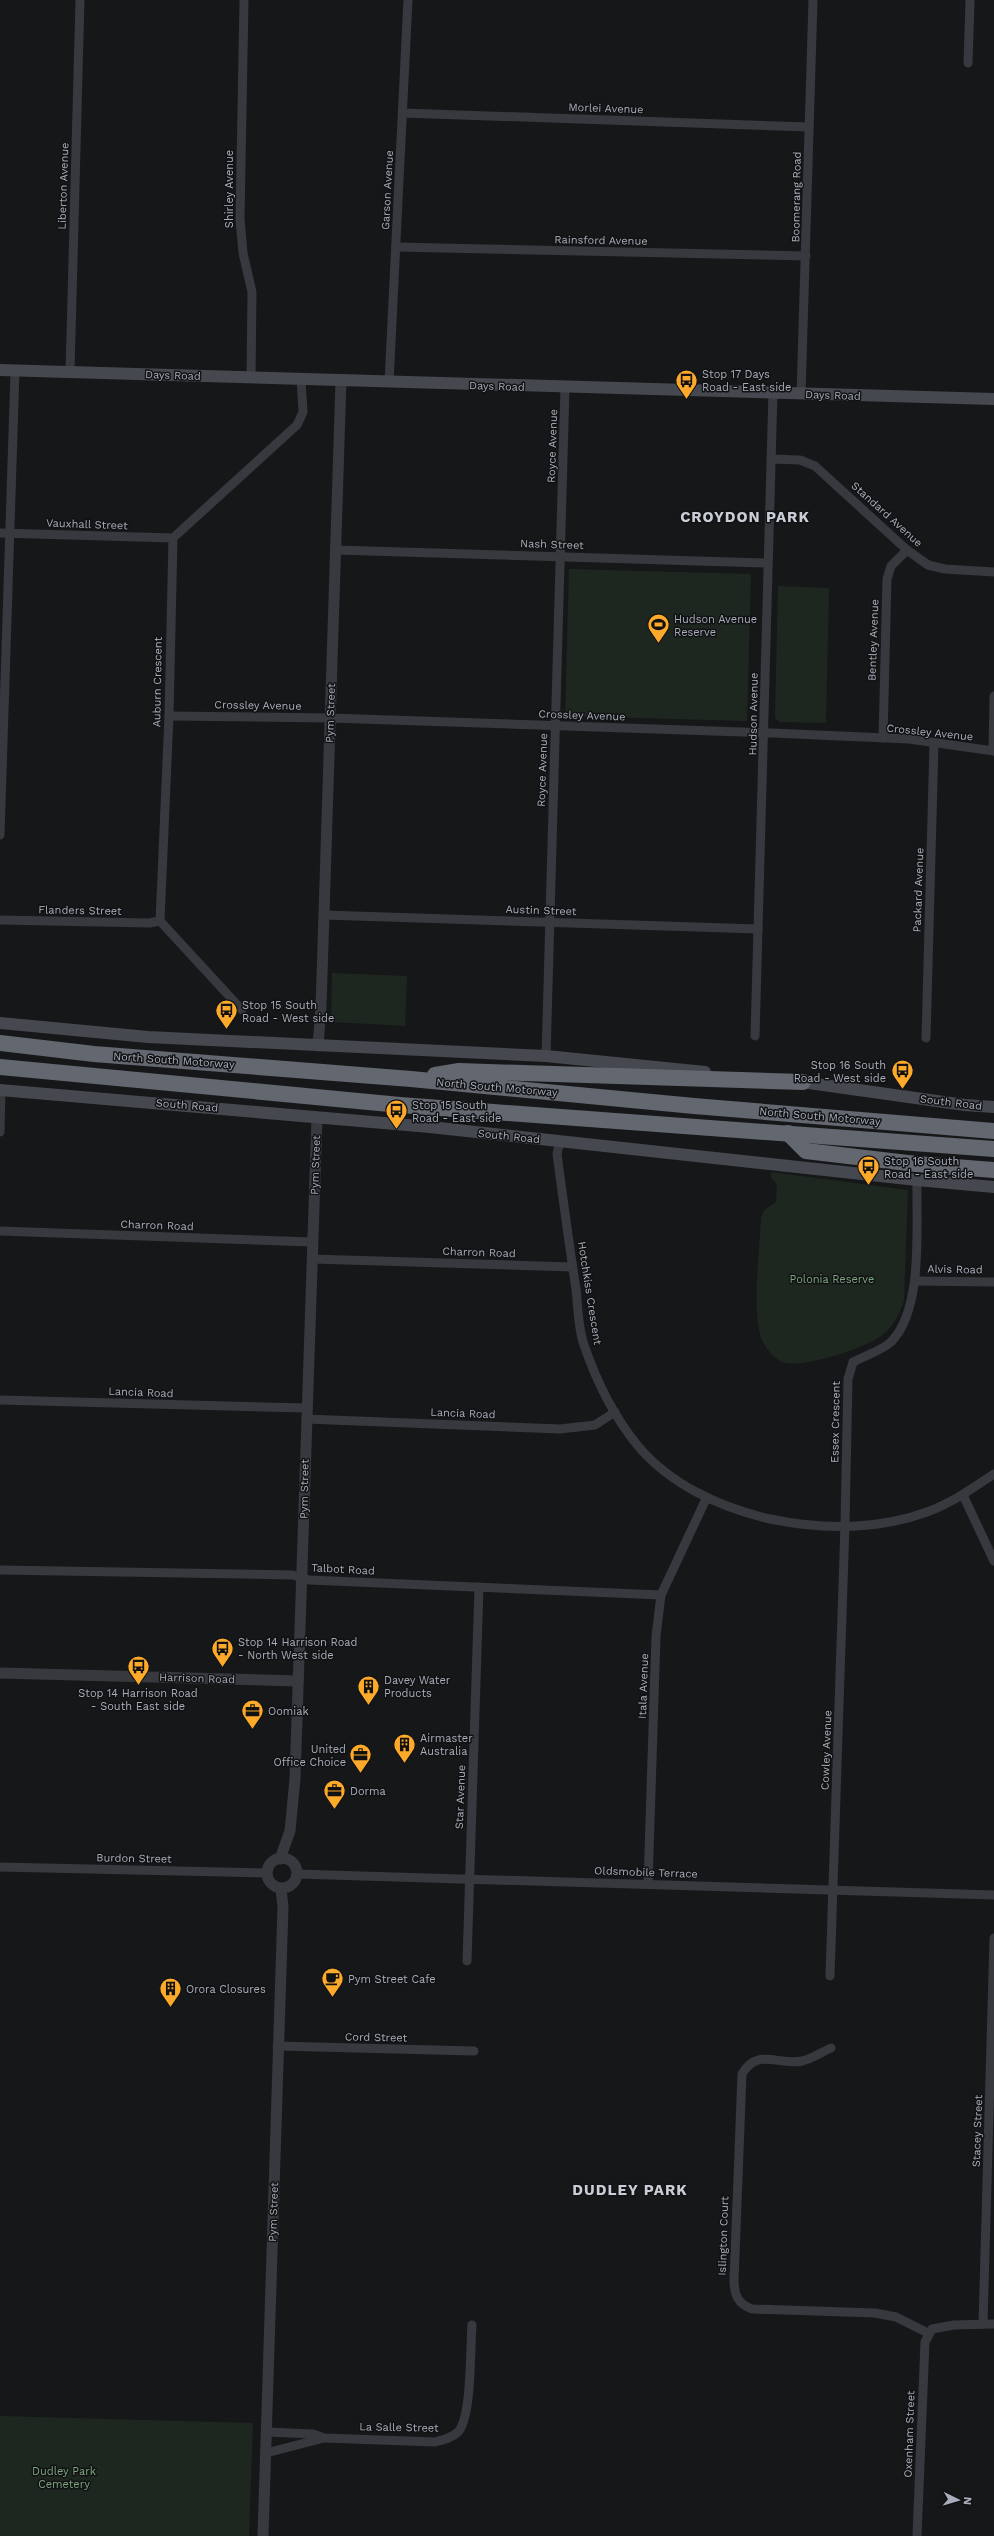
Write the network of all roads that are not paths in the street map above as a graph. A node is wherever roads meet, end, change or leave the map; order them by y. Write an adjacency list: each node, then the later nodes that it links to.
1 (80, 0): 13 (street, Liberton Avenue)
2 (244, 0): 14 (street, Shirley Avenue)
3 (408, 0): 7 (street, Garson Avenue)
4 (813, 0): 8 (street, Boomerang Road)
5 (970, 0): 6 (street)
6 (968, 63)
7 (403, 113): 8 (street, Morlei Avenue); 9 (street, Garson Avenue)
8 (809, 127): 10 (street, Boomerang Road)
9 (396, 248): 10 (street, Rainsford Avenue); 17 (street, Garson Avenue)
10 (806, 256): 20 (street, Boomerang Road)
11 (0, 370): 12 (main road, Days Road)
12 (15, 370): 13 (main road, Days Road); 24 (street)
13 (70, 372): 14 (main road, Days Road)
14 (251, 378): 15 (main road, Days Road)
15 (301, 379): 16 (main road, Days Road); 25 (street)
16 (341, 380): 17 (main road, Days Road); 26 (street, Pym Street)
17 (389, 382): 18 (main road, Days Road)
18 (565, 388): 19 (main road, Days Road); 28 (street, Royce Avenue)
19 (773, 392): 20 (main road, Days Road); 22 (street, Hudson Avenue)
20 (802, 394): 21 (main road, Days Road)
21 (994, 399)
22 (771, 459): 27 (street, Standard Avenue); 29 (street, Hudson Avenue)
23 (0, 533): 24 (street, Vauxhall Street)
24 (10, 533): 25 (street, Vauxhall Street); 39 (street)
25 (172, 538): 32 (street, Auburn Crescent)
26 (336, 550): 28 (street, Nash Street); 33 (street, Pym Street)
27 (907, 550): 30 (street, Standard Avenue); 36 (street, Bentley Avenue)
28 (560, 557): 29 (street, Nash Street); 34 (street, Royce Avenue)
29 (768, 563): 35 (street, Hudson Avenue)
30 (994, 572)
31 (994, 696): 38 (street)
32 (168, 716): 33 (street, Crossley Avenue); 42 (street, Auburn Crescent)
33 (330, 718): 34 (street, Crossley Avenue); 40 (street, Pym Street)
34 (556, 726): 35 (street, Crossley Avenue); 43 (street, Royce Avenue)
35 (764, 733): 36 (street, Crossley Avenue); 44 (street, Hudson Avenue)
36 (883, 738): 37 (street, Crossley Avenue)
37 (934, 744): 38 (street, Crossley Avenue); 48 (street, Packard Avenue)
38 (994, 751)
39 (0, 835)
40 (324, 915): 43 (street, Austin Street); 50 (street, Pym Street)
41 (0, 920): 42 (street, Flanders Street)
42 (160, 920): 45 (street)
43 (550, 922): 44 (street, Austin Street); 51 (street, Royce Avenue)
44 (758, 929): 47 (street, Hudson Avenue)
45 (242, 1010)
46 (0, 1023): 50 (main road, South Road)
47 (755, 1036)
48 (926, 1038)
49 (0, 1043): 53 (highway, North South Motorway)
50 (318, 1046): 51 (main road, South Road)
51 (546, 1056): 54 (main road, South Road)
52 (0, 1067): 60 (highway, North South Motorway)
53 (411, 1078): 54 (highway); 58 (highway, North South Motorway)
54 (803, 1082): 56 (main road, South Road)
55 (1, 1090): 57 (main road, South Road); 59 (street)
56 (994, 1107)
57 (317, 1117): 61 (main road, South Road); 67 (street, Pym Street)
58 (994, 1131)
59 (0, 1132)
60 (788, 1133): 62 (highway, North South Motorway); 63 (highway)
61 (560, 1142): 64 (main road, South Road); 69 (street, Hotchkiss Crescent)
62 (994, 1149)
63 (994, 1170)
64 (917, 1180): 65 (main road, South Road); 70 (street, Essex Crescent)
65 (994, 1187)
66 (0, 1231): 67 (street, Charron Road)
67 (312, 1242): 68 (street, Pym Street)
68 (312, 1258): 69 (street, Charron Road); 74 (street, Pym Street)
69 (572, 1267): 73 (street, Hotchkiss Crescent)
70 (914, 1280): 71 (street, Alvis Road); 78 (street, Essex Crescent)
71 (994, 1282)
72 (0, 1400): 74 (street, Lancia Road)
73 (614, 1412): 74 (street, Lancia Road); 77 (street, Hotchkiss Crescent)
74 (306, 1414): 81 (street, Pym Street)
75 (994, 1474): 76 (street, Hotchkiss Crescent)
76 (963, 1495): 78 (street, Hotchkiss Crescent); 79 (street)
77 (706, 1499): 78 (street, Hotchkiss Crescent); 83 (street, Itala Avenue)
78 (846, 1526): 93 (street, Cowley Avenue)
79 (994, 1561)
80 (0, 1570): 81 (street, Talbot Road)
81 (302, 1578): 82 (street, Talbot Road); 85 (street, Pym Street)
82 (478, 1586): 83 (street, Talbot Road); 90 (street, Star Avenue)
83 (661, 1595): 91 (street, Itala Avenue)
84 (0, 1673): 85 (street, Harrison Road)
85 (298, 1681): 86 (street, Pym Street)
86 (280, 1859): 88 (street); 89 (street)
87 (0, 1866): 88 (street, Burdon Street)
88 (268, 1873): 92 (street)
89 (297, 1874): 90 (street, Oldsmobile Terrace); 92 (street)
90 (470, 1880): 91 (street, Oldsmobile Terrace); 96 (street, Star Avenue)
91 (648, 1884): 93 (street, Oldsmobile Terrace)
92 (281, 1888): 99 (street, Pym Street)
93 (833, 1890): 94 (street, Oldsmobile Terrace); 97 (street, Cowley Avenue)
94 (994, 1895)
95 (994, 1938): 98 (street, Stacey Street)
96 (467, 1961)
97 (830, 1976)
98 (993, 2023): 102 (street, Stacey Street)
99 (277, 2046): 101 (street, Cord Street); 106 (street, Pym Street)
100 (831, 2048): 105 (street, Islington Court)
101 (474, 2051)
102 (983, 2324): 103 (street); 105 (street)
103 (994, 2324)
104 (472, 2325): 107 (street, La Salle Street)
105 (928, 2333): 110 (street, Oxenham Street)
106 (267, 2432): 107 (street, La Salle Street); 108 (street, Pym Street)
107 (324, 2438): 108 (street, La Salle Street)
108 (266, 2453): 109 (street, Pym Street)
109 (263, 2536)
110 (917, 2536)

